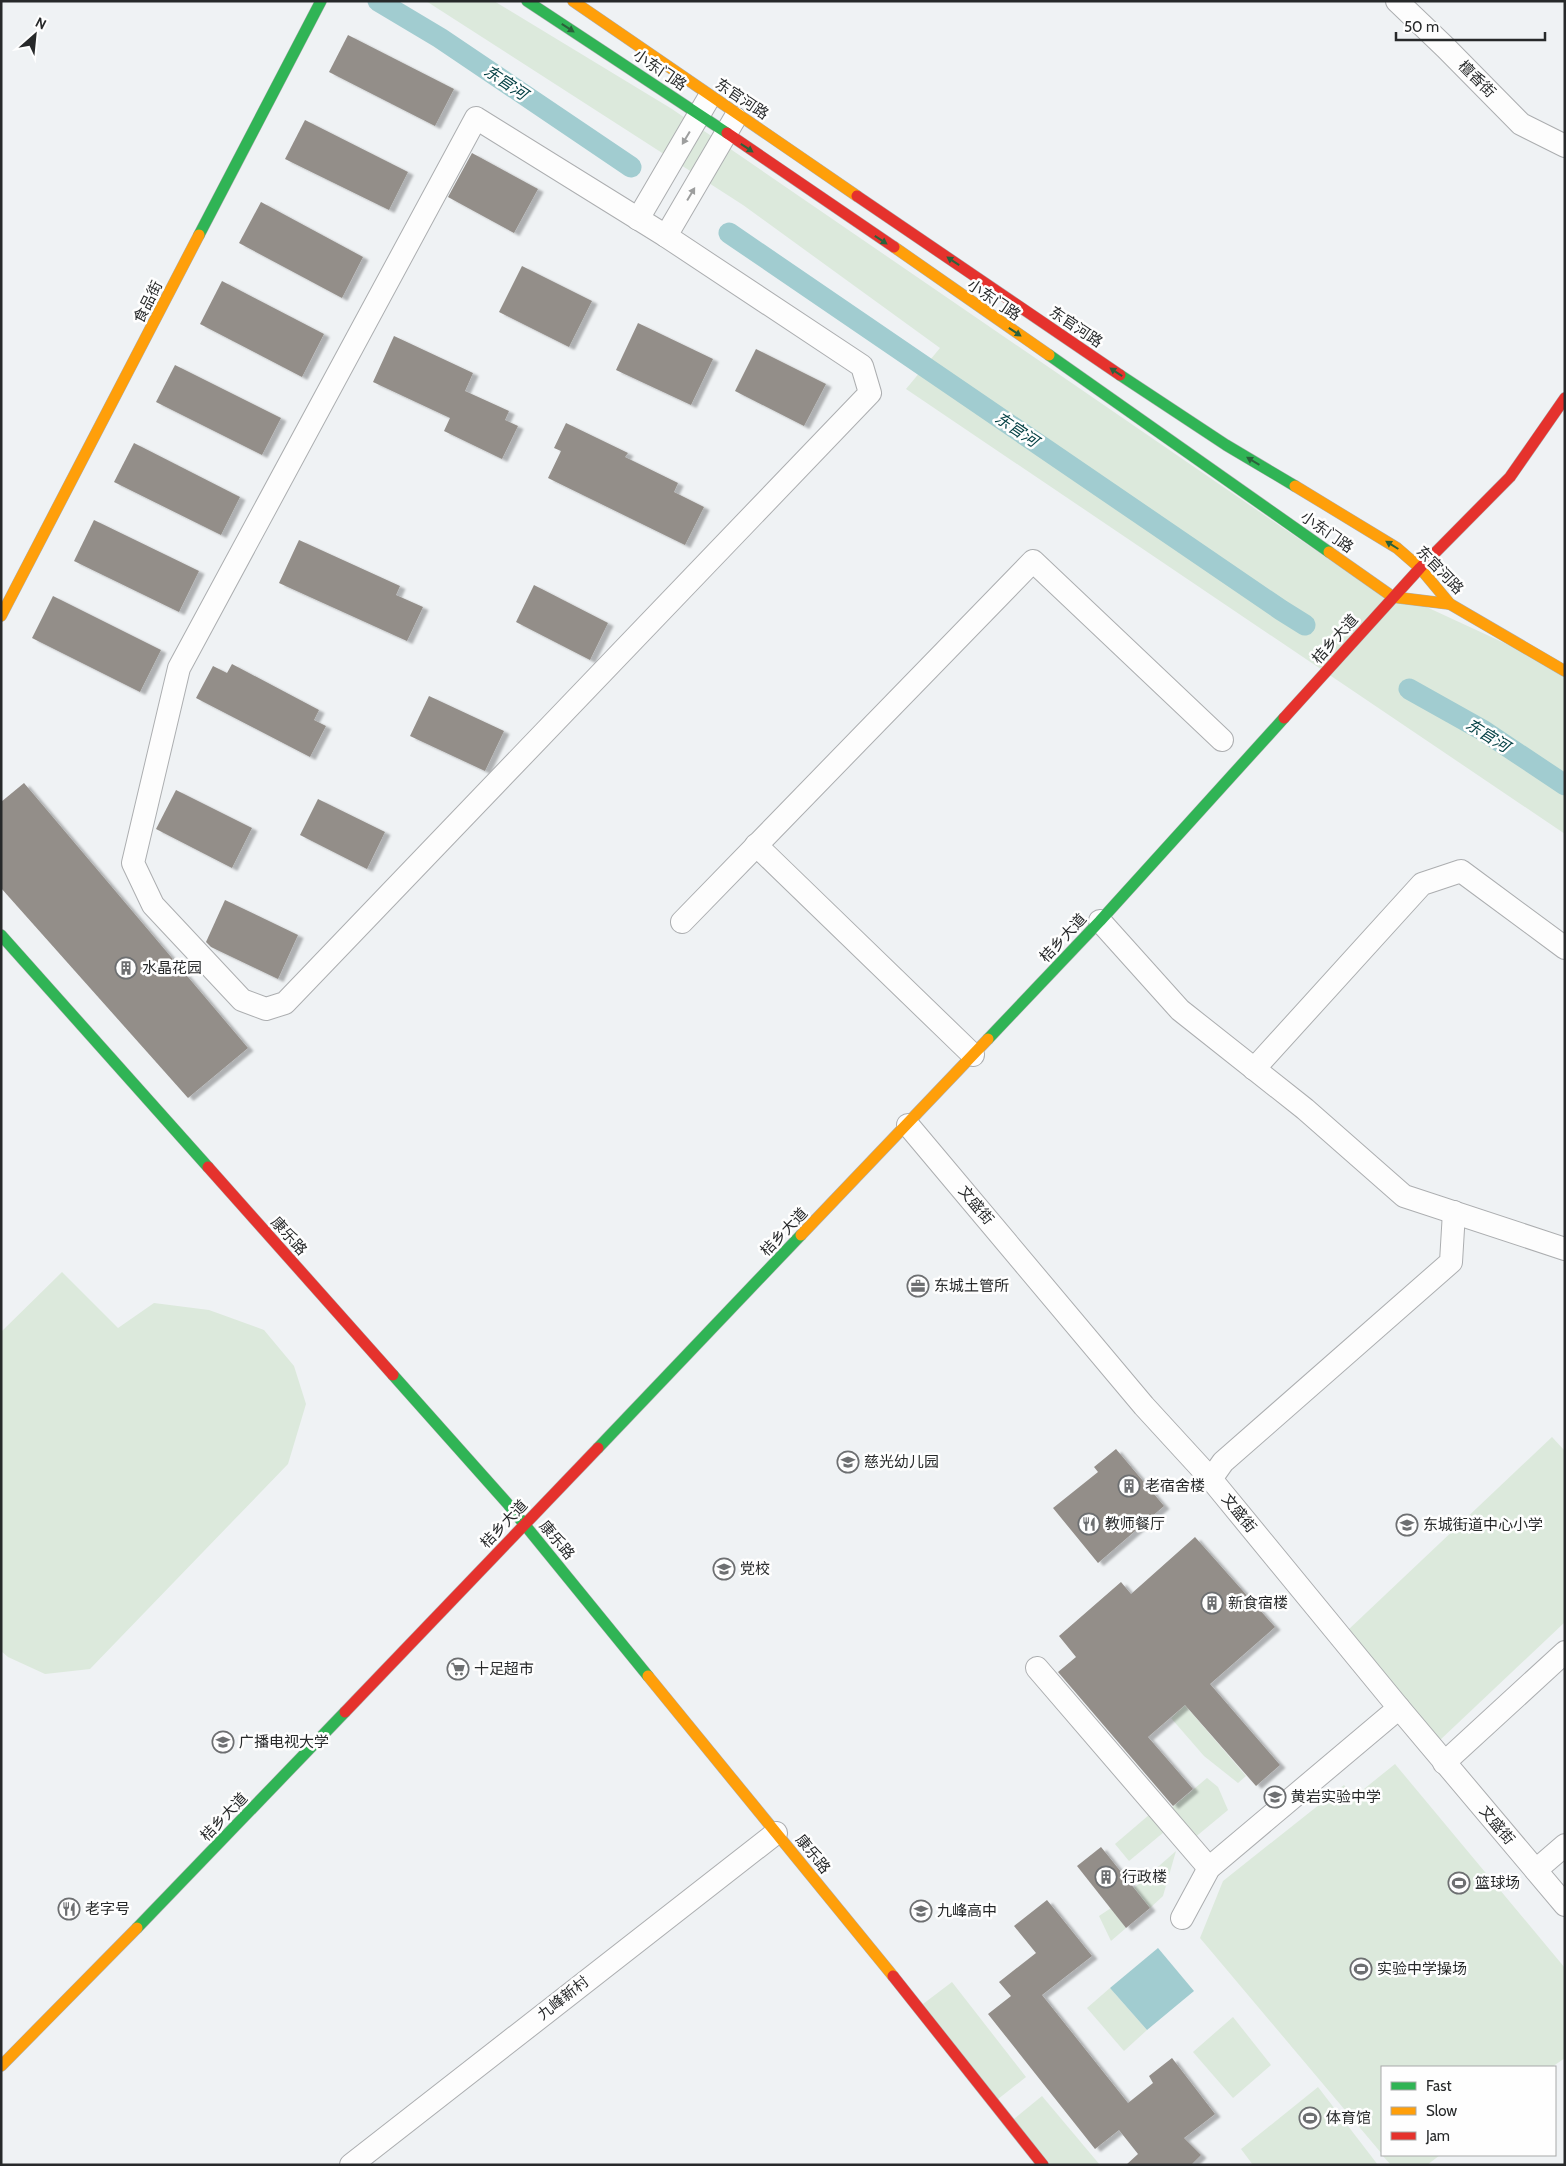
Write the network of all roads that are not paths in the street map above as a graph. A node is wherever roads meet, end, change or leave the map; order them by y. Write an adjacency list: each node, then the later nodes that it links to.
1 (321, 1): 15 (street, 食品街)
2 (527, 1): 5 (street, 小东门路, one-way to 5)
3 (573, 1): 5 (street, 东官河路)
4 (1397, 1): 8 (street, 檀香街)
5 (705, 106): 6 (street, 东官河路); 7 (street, 小东门路); 9 (street, one-way to 9)
6 (737, 114): 7 (street); 12 (street, 东官河路, one-way to 6)
7 (727, 134): 10 (street, one-way to 7); 13 (street, 小东门路, one-way to 13)
8 (1565, 146)
9 (638, 219): 10 (street); 10 (street)
10 (666, 236)
11 (1565, 398): 12 (street, 桔乡大道)
12 (1420, 568): 13 (street, 桔乡大道); 14 (street, 东官河路)
13 (1393, 597): 14 (street, 小东门路); 19 (street, 桔乡大道)
14 (1450, 604): 16 (street, 东官河路)
15 (1, 616)
16 (1565, 671)
17 (1222, 740): 18 (street)
18 (756, 845): 20 (street); 23 (street)
19 (1100, 921): 23 (street, 桔乡大道); 24 (street)
20 (682, 922)
21 (1, 934): 29 (street, 康乐路)
22 (1565, 948): 24 (street)
23 (974, 1055): 25 (street, 桔乡大道)
24 (1254, 1069): 26 (street)
25 (908, 1125): 28 (street, 文盛街); 29 (street, 桔乡大道)
26 (1454, 1212): 27 (street); 28 (street)
27 (1564, 1246)
28 (1211, 1479): 32 (street, 文盛街)
29 (524, 1524): 34 (street, 康乐路); 40 (street, 桔乡大道)
30 (1565, 1652): 33 (street)
31 (1037, 1668): 36 (street)
32 (1399, 1708): 33 (street, 文盛街); 36 (street)
33 (1444, 1763): 37 (street, 文盛街)
34 (776, 1833): 41 (street, 九峰新村); 42 (street, 康乐路)
35 (1565, 1845): 37 (street)
36 (1209, 1868): 39 (street)
37 (1536, 1870): 38 (street, 文盛街)
38 (1565, 1905)
39 (1182, 1918)
40 (1, 2066)
41 (351, 2165)
42 (1044, 2165)

